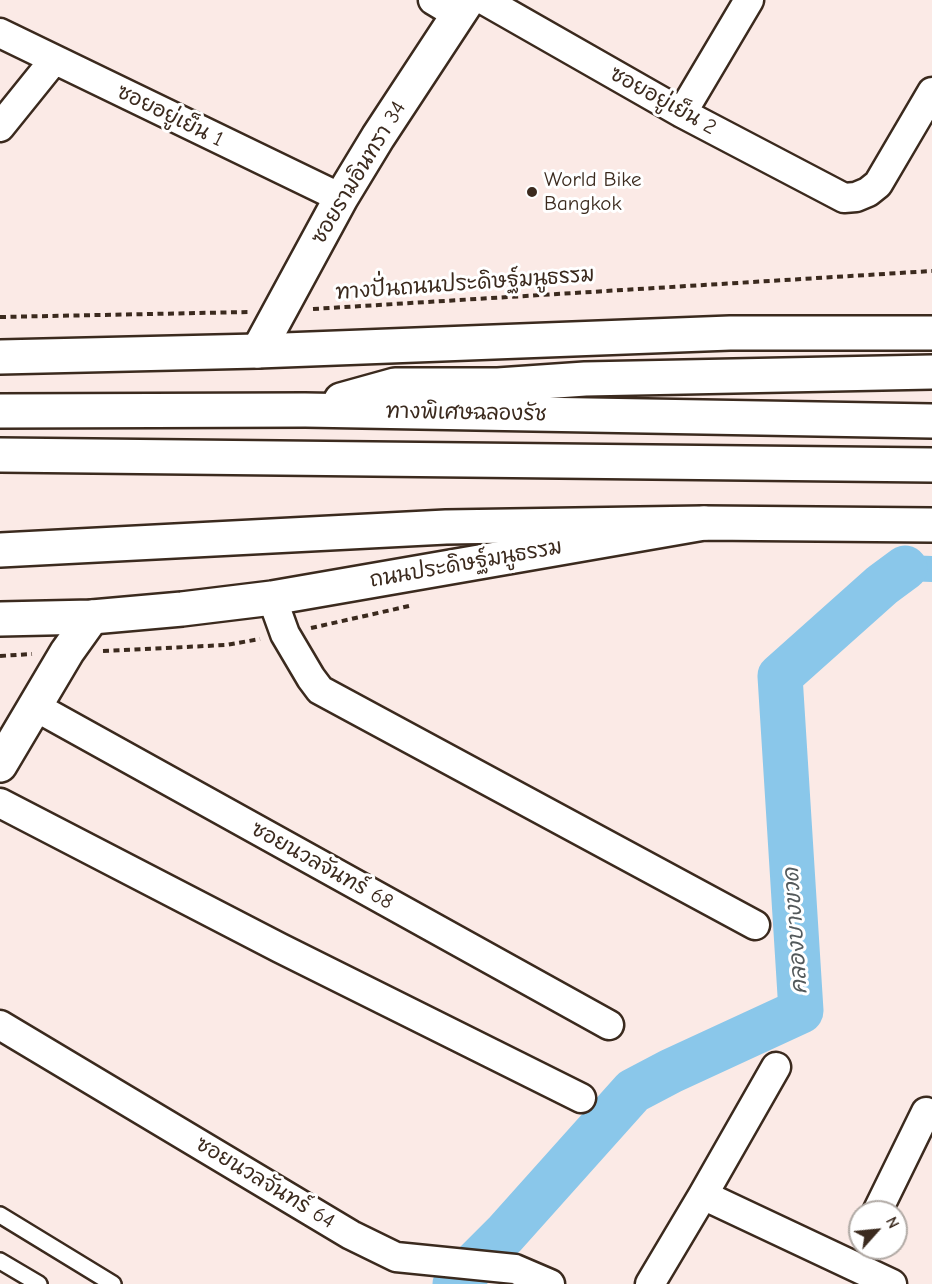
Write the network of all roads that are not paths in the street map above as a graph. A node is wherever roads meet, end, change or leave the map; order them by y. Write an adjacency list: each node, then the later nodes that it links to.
1 (749, 0): 6 (street)
2 (461, 4): 6 (street, ซอยอยู่เย็น 2); 8 (main road, ซอยรามอินทรา 34)
3 (0, 33): 4 (street, ซอยอยู่เย็น 1)
4 (54, 60): 7 (street); 8 (street, ซอยอยู่เย็น 1)
5 (932, 92): 6 (street, ซอยอยู่เย็น 2)
6 (682, 113)
7 (0, 127)
8 (341, 198): 10 (main road, ซอยรามอินทรา 34)
9 (932, 333): 10 (main road)
10 (258, 351): 11 (main road)
11 (0, 357)
12 (932, 372): 13 (main road)
13 (305, 410): 14 (main road, ทางพิเศษฉลองรัช); 15 (main road, ทางพิเศษฉลองรัช)
14 (0, 411)
15 (932, 421)
16 (0, 455): 17 (main road)
17 (932, 465)
18 (704, 523): 19 (main road, ถนนประดิษฐ์มนูธรรม); 20 (main road); 21 (main road, ถนนประดิษฐ์มนูธรรม)
19 (932, 525)
20 (0, 550)
21 (272, 598): 22 (main road, ถนนประดิษฐ์มนูธรรม); 27 (street)
22 (92, 617): 23 (main road, ถนนประดิษฐ์มนูธรรม); 24 (main road)
23 (0, 619)
24 (36, 707): 25 (main road); 29 (street, ซอยนวลจันทร์ 68)
25 (0, 765)
26 (0, 802): 31 (street)
27 (755, 926)
28 (0, 1025): 40 (street, ซอยนวลจันทร์ 64)
29 (609, 1025)
30 (776, 1066): 33 (street)
31 (581, 1098)
32 (926, 1112): 34 (street)
33 (703, 1195): 37 (street); 41 (street)
34 (883, 1200)
35 (0, 1215): 39 (lane)
36 (0, 1261): 38 (lane)
37 (851, 1265): 42 (street)
38 (39, 1284)
39 (113, 1284)
40 (550, 1284)
41 (650, 1284)
42 (892, 1284)

